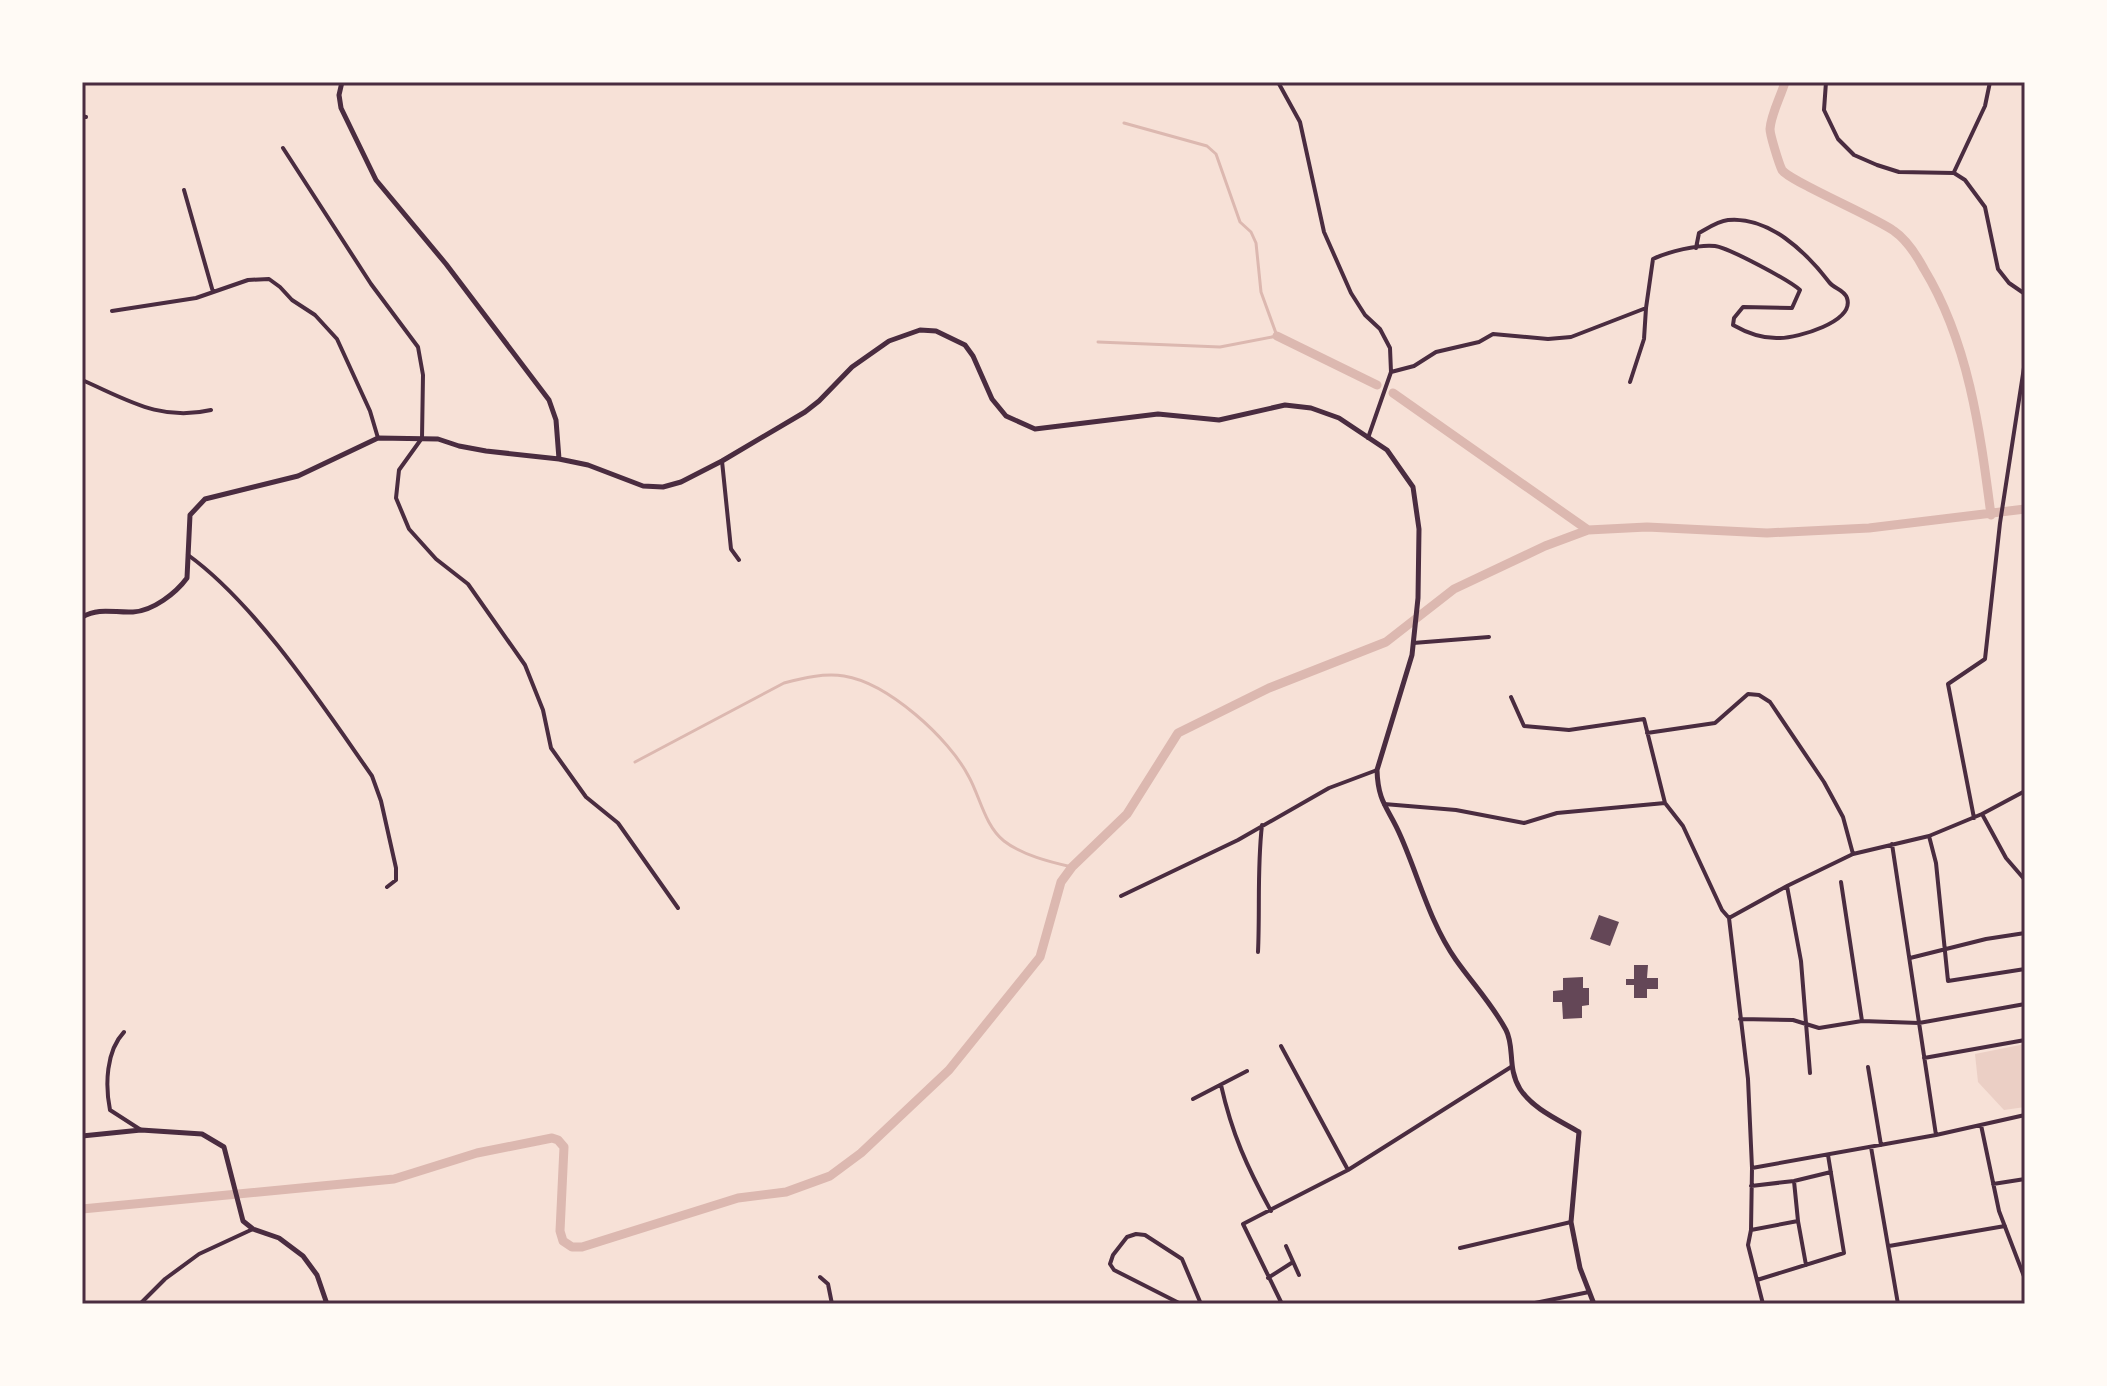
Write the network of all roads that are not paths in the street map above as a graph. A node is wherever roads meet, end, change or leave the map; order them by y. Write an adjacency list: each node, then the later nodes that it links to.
1 (342, 82): 21 (street)
2 (1278, 82): 14 (street)
3 (1826, 82): 6 (street)
4 (1990, 82): 6 (street)
5 (283, 148): 19 (street)
6 (1954, 173): 10 (street)
7 (184, 190): 9 (street)
8 (1696, 248): 8 (street); 11 (street)
9 (213, 292): 12 (street); 18 (street)
10 (2025, 294)
11 (1646, 308): 14 (street); 16 (street)
12 (112, 311)
13 (2025, 361): 35 (street)
14 (1391, 372): 20 (street)
15 (82, 380): 17 (street)
16 (1630, 382)
17 (211, 410)
18 (378, 438): 19 (street); 23 (street)
19 (422, 438): 21 (street); 45 (street)
20 (1368, 438): 22 (street); 27 (street)
21 (559, 459): 22 (street)
22 (722, 461): 24 (street)
23 (188, 555): 25 (street); 43 (street)
24 (739, 560)
25 (82, 617)
26 (1489, 637): 27 (street)
27 (1413, 643): 30 (street)
28 (1511, 697): 29 (street)
29 (1647, 733): 32 (street); 39 (street)
30 (1377, 770): 33 (street); 36 (street)
31 (2025, 791): 34 (street)
32 (1665, 803): 33 (street); 46 (street)
33 (1384, 804): 61 (street)
34 (1982, 814): 35 (street); 40 (street)
35 (1974, 818): 37 (street)
36 (1262, 825): 44 (street); 49 (street)
37 (1929, 836): 38 (street); 48 (street)
38 (1892, 844): 39 (street); 50 (street)
39 (1853, 854): 42 (street)
40 (2025, 880)
41 (1841, 882): 54 (street)
42 (1787, 886): 46 (street); 55 (street)
43 (387, 887)
44 (1121, 896)
45 (678, 908)
46 (1729, 918): 53 (street)
47 (2025, 933): 48 (street)
48 (1946, 951): 50 (street); 51 (street)
49 (1258, 952)
50 (1910, 958): 56 (street)
51 (2025, 969)
52 (2025, 1004): 56 (street)
53 (1740, 1019): 55 (street); 75 (street)
54 (1862, 1021): 55 (street); 56 (street)
55 (1807, 1022): 64 (street)
56 (1919, 1023): 60 (street)
57 (124, 1032): 69 (street)
58 (2025, 1040): 60 (street)
59 (1281, 1046): 76 (street)
60 (1924, 1058): 70 (street)
61 (1511, 1067): 76 (street); 84 (street)
62 (1868, 1067): 72 (street)
63 (1247, 1071): 65 (street)
64 (1810, 1073)
65 (1221, 1085): 66 (street); 82 (street)
66 (1193, 1099)
67 (2025, 1115): 68 (street)
68 (1981, 1125): 70 (street); 80 (street)
69 (141, 1130): 71 (street); 86 (street)
70 (1936, 1135): 72 (street)
71 (82, 1136)
72 (1881, 1145): 73 (street)
73 (1871, 1147): 74 (street); 89 (street)
74 (1828, 1155): 75 (street); 77 (street)
75 (1752, 1168): 81 (street)
76 (1348, 1170): 82 (street)
77 (1831, 1172): 79 (street); 92 (street)
78 (2025, 1179): 80 (street)
79 (1794, 1181): 81 (street); 83 (street)
80 (1993, 1184): 85 (street)
81 (1751, 1186): 87 (street)
82 (1271, 1211): 95 (street)
83 (1798, 1221): 87 (street); 92 (street)
84 (1571, 1222): 90 (street); 98 (street)
85 (2005, 1226): 89 (street); 96 (street)
86 (253, 1229): 99 (street); 100 (street)
87 (1751, 1230): 97 (street)
88 (1286, 1246): 91 (street)
89 (1888, 1246): 108 (street)
90 (1460, 1248)
91 (1293, 1262): 93 (street); 95 (street)
92 (1806, 1265): 97 (street)
93 (1299, 1275)
94 (820, 1277): 101 (street)
95 (1268, 1278): 104 (street)
96 (2025, 1279)
97 (1757, 1280): 107 (street)
98 (1589, 1292): 105 (street); 106 (street)
99 (140, 1304)
100 (327, 1304)
101 (832, 1304)
102 (1181, 1304): 103 (street)
103 (1201, 1304)
104 (1282, 1304)
105 (1530, 1304)
106 (1594, 1304)
107 (1763, 1304)
108 (1898, 1304)

